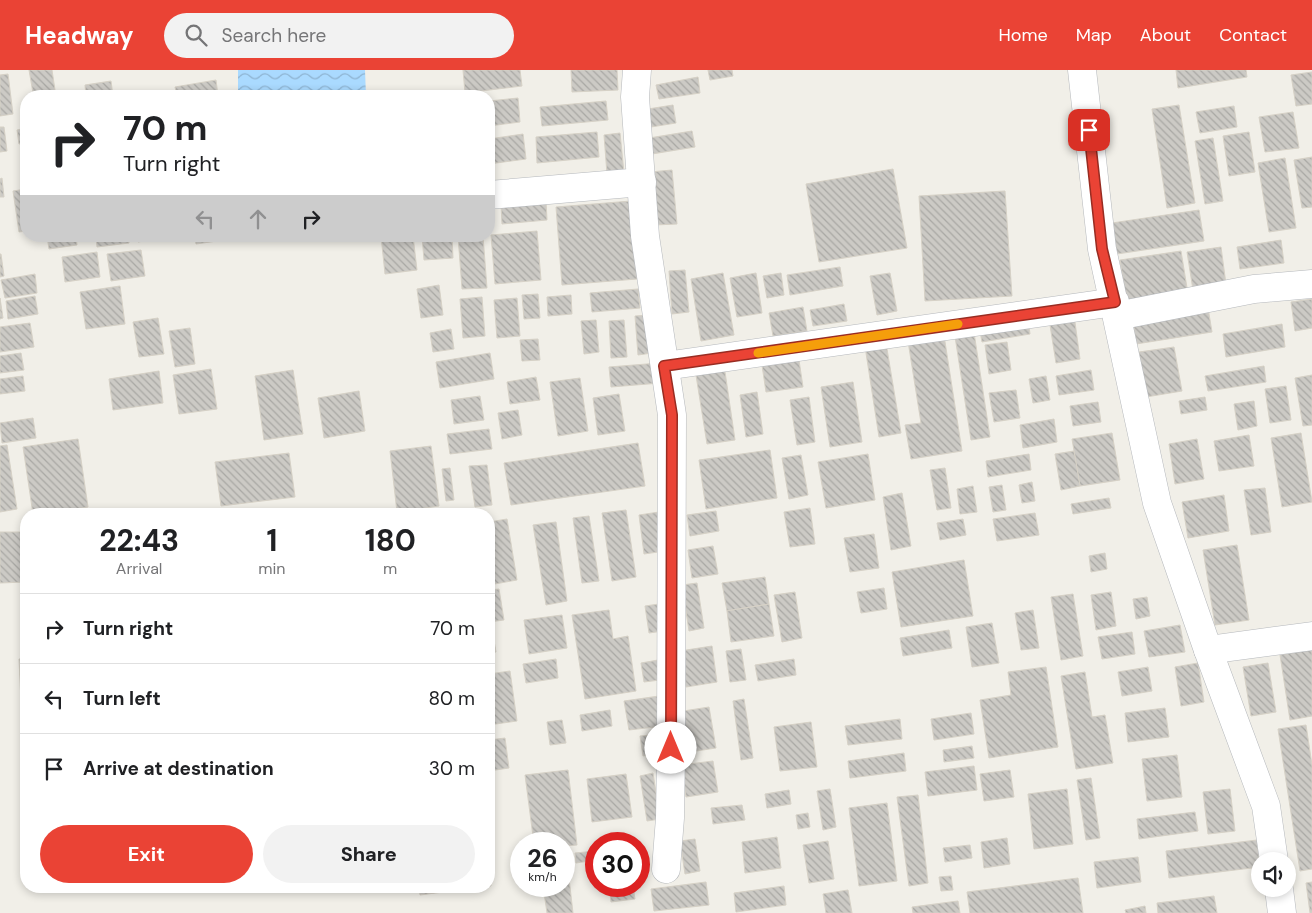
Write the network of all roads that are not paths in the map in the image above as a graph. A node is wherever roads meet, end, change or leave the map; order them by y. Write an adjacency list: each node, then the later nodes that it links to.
1 (636, 70): 3 (street)
2 (1082, 70): 6 (street)
3 (642, 182): 4 (street); 7 (street)
4 (495, 194)
5 (1312, 284): 6 (street)
6 (1116, 309): 7 (street); 9 (street)
7 (664, 366): 11 (street)
8 (1312, 636): 9 (street)
9 (1208, 650): 10 (street)
10 (1273, 852)
11 (666, 869)
12 (1280, 897): 13 (street)
13 (1282, 913)

